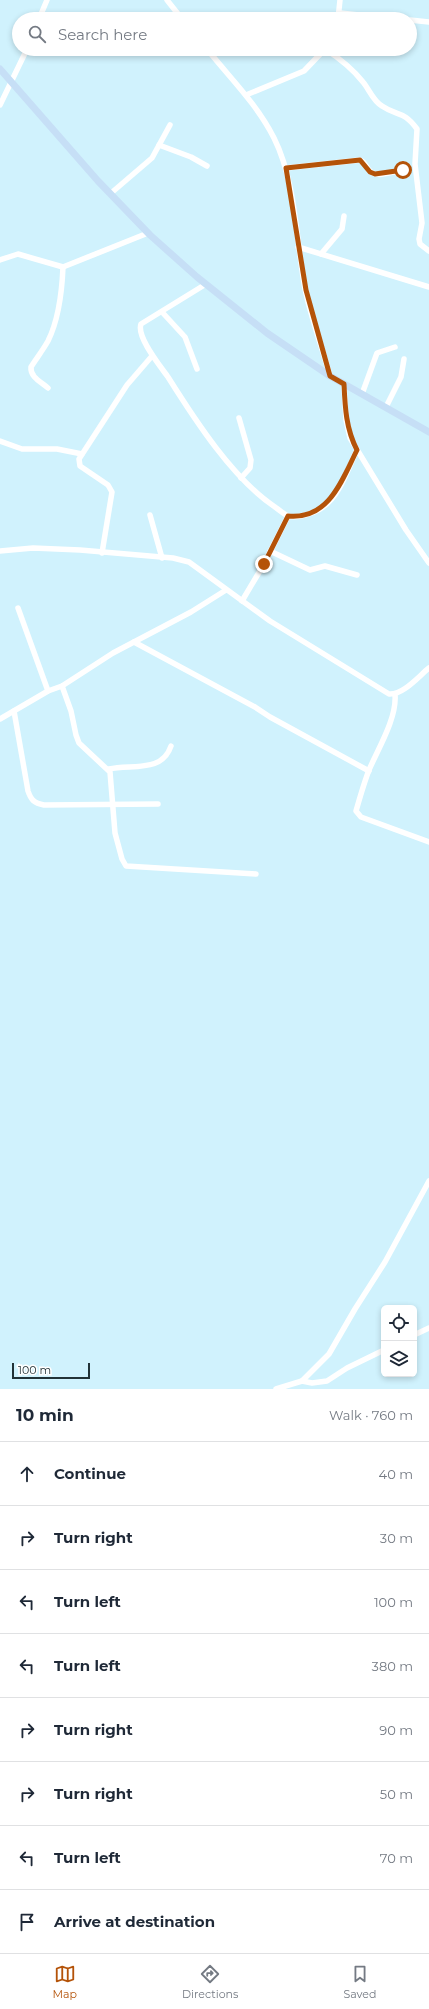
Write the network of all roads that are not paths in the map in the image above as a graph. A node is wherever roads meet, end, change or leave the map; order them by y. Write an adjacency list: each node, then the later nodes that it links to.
1 (47, 0): 4 (street)
2 (167, 0): 5 (street)
3 (340, 0): 6 (street)
4 (43, 12)
5 (176, 12)
6 (339, 12)
7 (417, 21): 8 (street)
8 (429, 22)
9 (24, 56): 14 (street)
10 (213, 56): 15 (street)
11 (318, 56): 15 (street)
12 (336, 56): 26 (street)
13 (0, 69): 14 (main road)
14 (11, 82): 16 (street); 22 (main road)
15 (246, 95): 20 (street)
16 (0, 105)
17 (170, 125): 18 (street)
18 (159, 145): 19 (street); 22 (street)
19 (207, 166)
20 (286, 168): 21 (street); 25 (street)
21 (403, 170)
22 (110, 194): 24 (main road)
23 (344, 216): 27 (street)
24 (148, 233): 29 (street); 30 (main road)
25 (298, 247): 27 (street); 37 (street)
26 (429, 251)
27 (321, 254): 31 (street)
28 (0, 260): 29 (street)
29 (63, 267): 39 (street)
30 (206, 284): 32 (street); 37 (main road)
31 (429, 287)
32 (162, 312): 34 (street); 36 (street)
33 (395, 346): 40 (street)
34 (152, 356): 46 (street); 47 (street)
35 (404, 359): 41 (street)
36 (197, 369)
37 (330, 376): 38 (main road)
38 (344, 384): 40 (main road); 45 (street)
39 (48, 388)
40 (362, 394): 41 (main road)
41 (386, 407): 43 (main road)
42 (239, 418): 47 (street)
43 (429, 432)
44 (0, 441): 46 (street)
45 (357, 450): 49 (street); 54 (street)
46 (82, 454): 52 (street)
47 (241, 478): 49 (street)
48 (150, 515): 53 (street)
49 (288, 516): 51 (street)
50 (0, 550): 52 (street)
51 (270, 551): 55 (street); 57 (street)
52 (102, 553): 53 (street)
53 (162, 558): 56 (street)
54 (429, 563)
55 (357, 575)
56 (226, 590): 57 (street); 59 (street)
57 (242, 601): 63 (street)
58 (18, 608): 62 (street)
59 (134, 642): 61 (street); 68 (street)
60 (429, 668): 63 (street)
61 (62, 686): 62 (street); 67 (street)
62 (48, 691): 64 (street)
63 (395, 695): 68 (street)
64 (14, 711): 65 (street); 69 (street)
65 (0, 718)
66 (171, 746): 67 (street)
67 (109, 769): 69 (street)
68 (369, 771): 71 (street)
69 (113, 804): 70 (street); 72 (street)
70 (158, 804)
71 (429, 842)
72 (256, 874)
73 (429, 1181): 77 (street)
74 (429, 1328): 75 (street)
75 (417, 1334)
76 (381, 1351): 77 (street)
77 (302, 1381): 78 (street)
78 (276, 1389)

